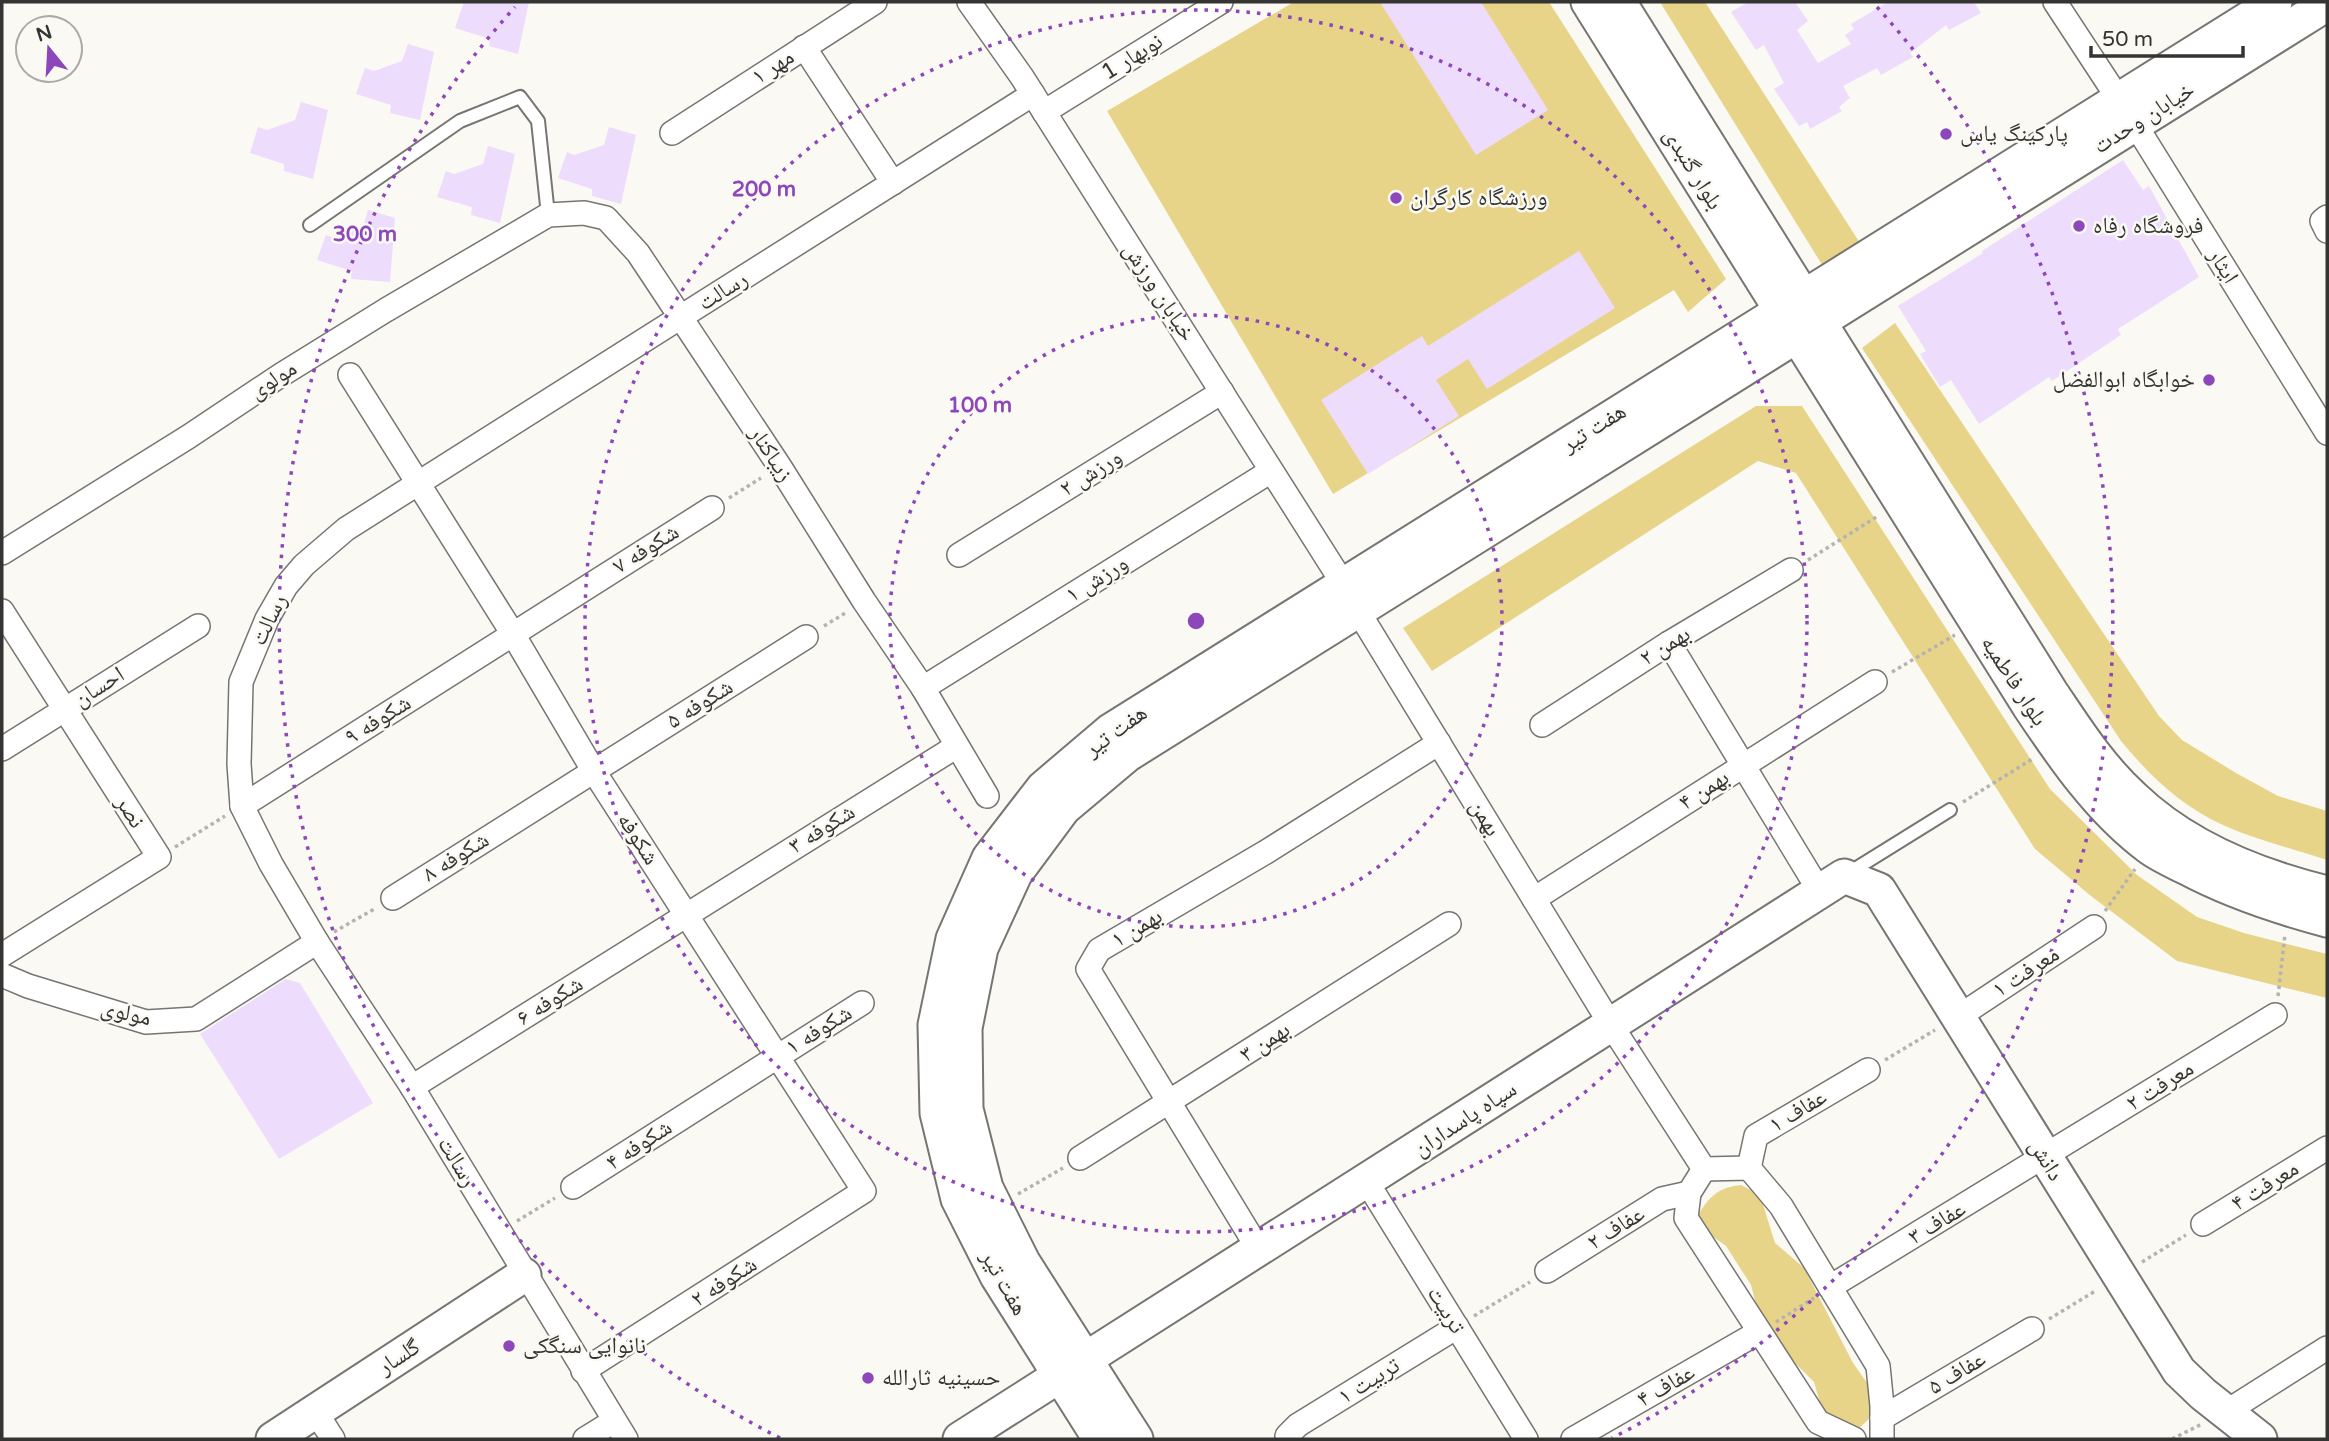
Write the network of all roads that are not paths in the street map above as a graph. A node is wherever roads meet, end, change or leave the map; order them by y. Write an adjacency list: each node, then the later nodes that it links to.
1 (875, 2): 9 (street, مهر ۱)
2 (970, 2): 10 (street, خیابان ورزش)
3 (1588, 2): 16 (main road, بلوار گنبدی)
4 (1619, 2): 16 (main road, بلوار گنبدی)
5 (2055, 2): 11 (street, ایثار)
6 (2275, 2): 11 (main road, خیابان وحدت)
7 (1215, 3): 10 (street, نوبهار 1)
8 (2327, 4): 11 (main road, خیابان وحدت)
9 (804, 47): 12 (street, مهر ۱); 13 (street)
10 (1038, 103): 13 (street, رسالت); 19 (street, خیابان ورزش)
11 (2127, 112): 16 (main road, خیابان وحدت); 20 (street, ایثار)
12 (672, 133)
13 (893, 183): 17 (street, رسالت)
14 (548, 215): 15 (lane); 17 (street, زیباکنار); 25 (street, مولوی)
15 (310, 225)
16 (1800, 316): 28 (main road, هفت تیر); 47 (main road, بلوار فاطمیه); 51 (main road, بلوار فاطمیه)
17 (681, 317): 23 (street, رسالت); 35 (street, زیباکنار)
18 (350, 375): 23 (street, شکوفه)
19 (1222, 392): 22 (street, خیابان ورزش); 26 (street, ورزش ۲)
20 (2319, 401): 21 (street, ایثار)
21 (2327, 433)
22 (1271, 471): 28 (street, خیابان ورزش); 35 (street, ورزش ۱)
23 (417, 483): 31 (street, شکوفه); 44 (street, رسالت)
24 (712, 508): 31 (street, شکوفه ۷)
25 (2, 553)
26 (959, 555)
27 (1791, 570): 33 (street, بهمن ۲)
28 (1351, 598): 38 (street, بهمن); 83 (main road, هفت تیر); 83 (main road, هفت تیر)
29 (2, 611): 36 (street, نصر)
30 (198, 626): 36 (street, احسان)
31 (513, 634): 42 (street, شکوفه); 44 (street, شکوفه ۹)
32 (806, 638): 42 (street, شکوفه ۵)
33 (1669, 643): 37 (street, بهمن ۲); 41 (street)
34 (1875, 682): 41 (street, بهمن ۴)
35 (923, 688): 39 (street, زیباکنار)
36 (63, 710): 40 (street, احسان); 55 (street, نصر)
37 (1542, 725)
38 (1439, 743): 49 (street, بهمن); 64 (street, بهمن ۱)
39 (957, 746): 43 (street, زیباکنار); 50 (street, شکوفه ۳)
40 (2, 749)
41 (1743, 765): 46 (street); 49 (street, بهمن ۴)
42 (593, 770): 48 (street, شکوفه ۸); 50 (street, شکوفه)
43 (987, 796)
44 (242, 806): 54 (street, رسالت)
45 (1950, 810): 46 (lane)
46 (1832, 884): 59 (main road, دانش); 60 (main road, سپاه پاسداران)
47 (2327, 893)
48 (393, 898)
49 (1534, 899): 60 (street, بهمن)
50 (688, 914): 61 (street, شکوفه); 63 (street, شکوفه ۶)
51 (2327, 920)
52 (1449, 925): 64 (street, بهمن ۳)
53 (2094, 927): 59 (street, معرفت ۱)
54 (317, 942): 56 (street, مولوی); 63 (street, رسالت)
55 (2, 955)
56 (2, 975)
57 (862, 1003): 61 (street, شکوفه ۱)
58 (2275, 1015): 67 (street, معرفت ۲)
59 (1958, 1017): 67 (main road, دانش)
60 (1611, 1025): 69 (street, بهمن); 70 (main road, سپاه پاسداران)
61 (776, 1056): 71 (street, شکوفه ۴); 72 (street, شکوفه)
62 (1868, 1070): 68 (street, عفاف ۱)
63 (412, 1087): 77 (street, رسالت)
64 (1170, 1102): 66 (street, بهمن ۳); 75 (street, بهمن ۱)
65 (2327, 1148): 74 (street, معرفت ۴)
66 (1080, 1158)
67 (2045, 1158): 78 (street, عفاف ۳); 86 (main road, دانش)
68 (1749, 1168): 69 (street); 78 (street)
69 (1704, 1169): 73 (street)
70 (1367, 1182): 75 (main road, سپاه پاسداران); 79 (street, تربیت)
71 (573, 1187)
72 (864, 1191): 84 (street, شکوفه ۲)
73 (1689, 1193): 76 (street, عفاف ۲); 81 (street)
74 (2203, 1224)
75 (1259, 1250): 83 (main road, سپاه پاسداران)
76 (1547, 1271)
77 (524, 1275): 84 (street, رسالت); 85 (main road, گلسار)
78 (1830, 1287): 87 (street)
79 (1457, 1327): 96 (street, تربیت ۱); 97 (street, تربیت)
80 (2032, 1329): 87 (street, عفاف ۵)
81 (1759, 1332): 89 (street); 98 (street, عفاف ۴)
82 (2327, 1348): 86 (street)
83 (1073, 1368): 93 (main road, سپاه پاسداران); 94 (main road, هفت تیر); 95 (main road, هفت تیر)
84 (583, 1371): 88 (street, رسالت)
85 (315, 1412): 90 (main road, گلسار); 91 (street)
86 (2226, 1412): 99 (main road, دانش)
87 (1882, 1429)
88 (620, 1430): 92 (street)
89 (1844, 1438)
90 (273, 1439)
91 (333, 1439)
92 (585, 1439)
93 (960, 1439)
94 (1100, 1439)
95 (1136, 1439)
96 (1289, 1439)
97 (1526, 1439)
98 (1573, 1439)
99 (2260, 1439)

